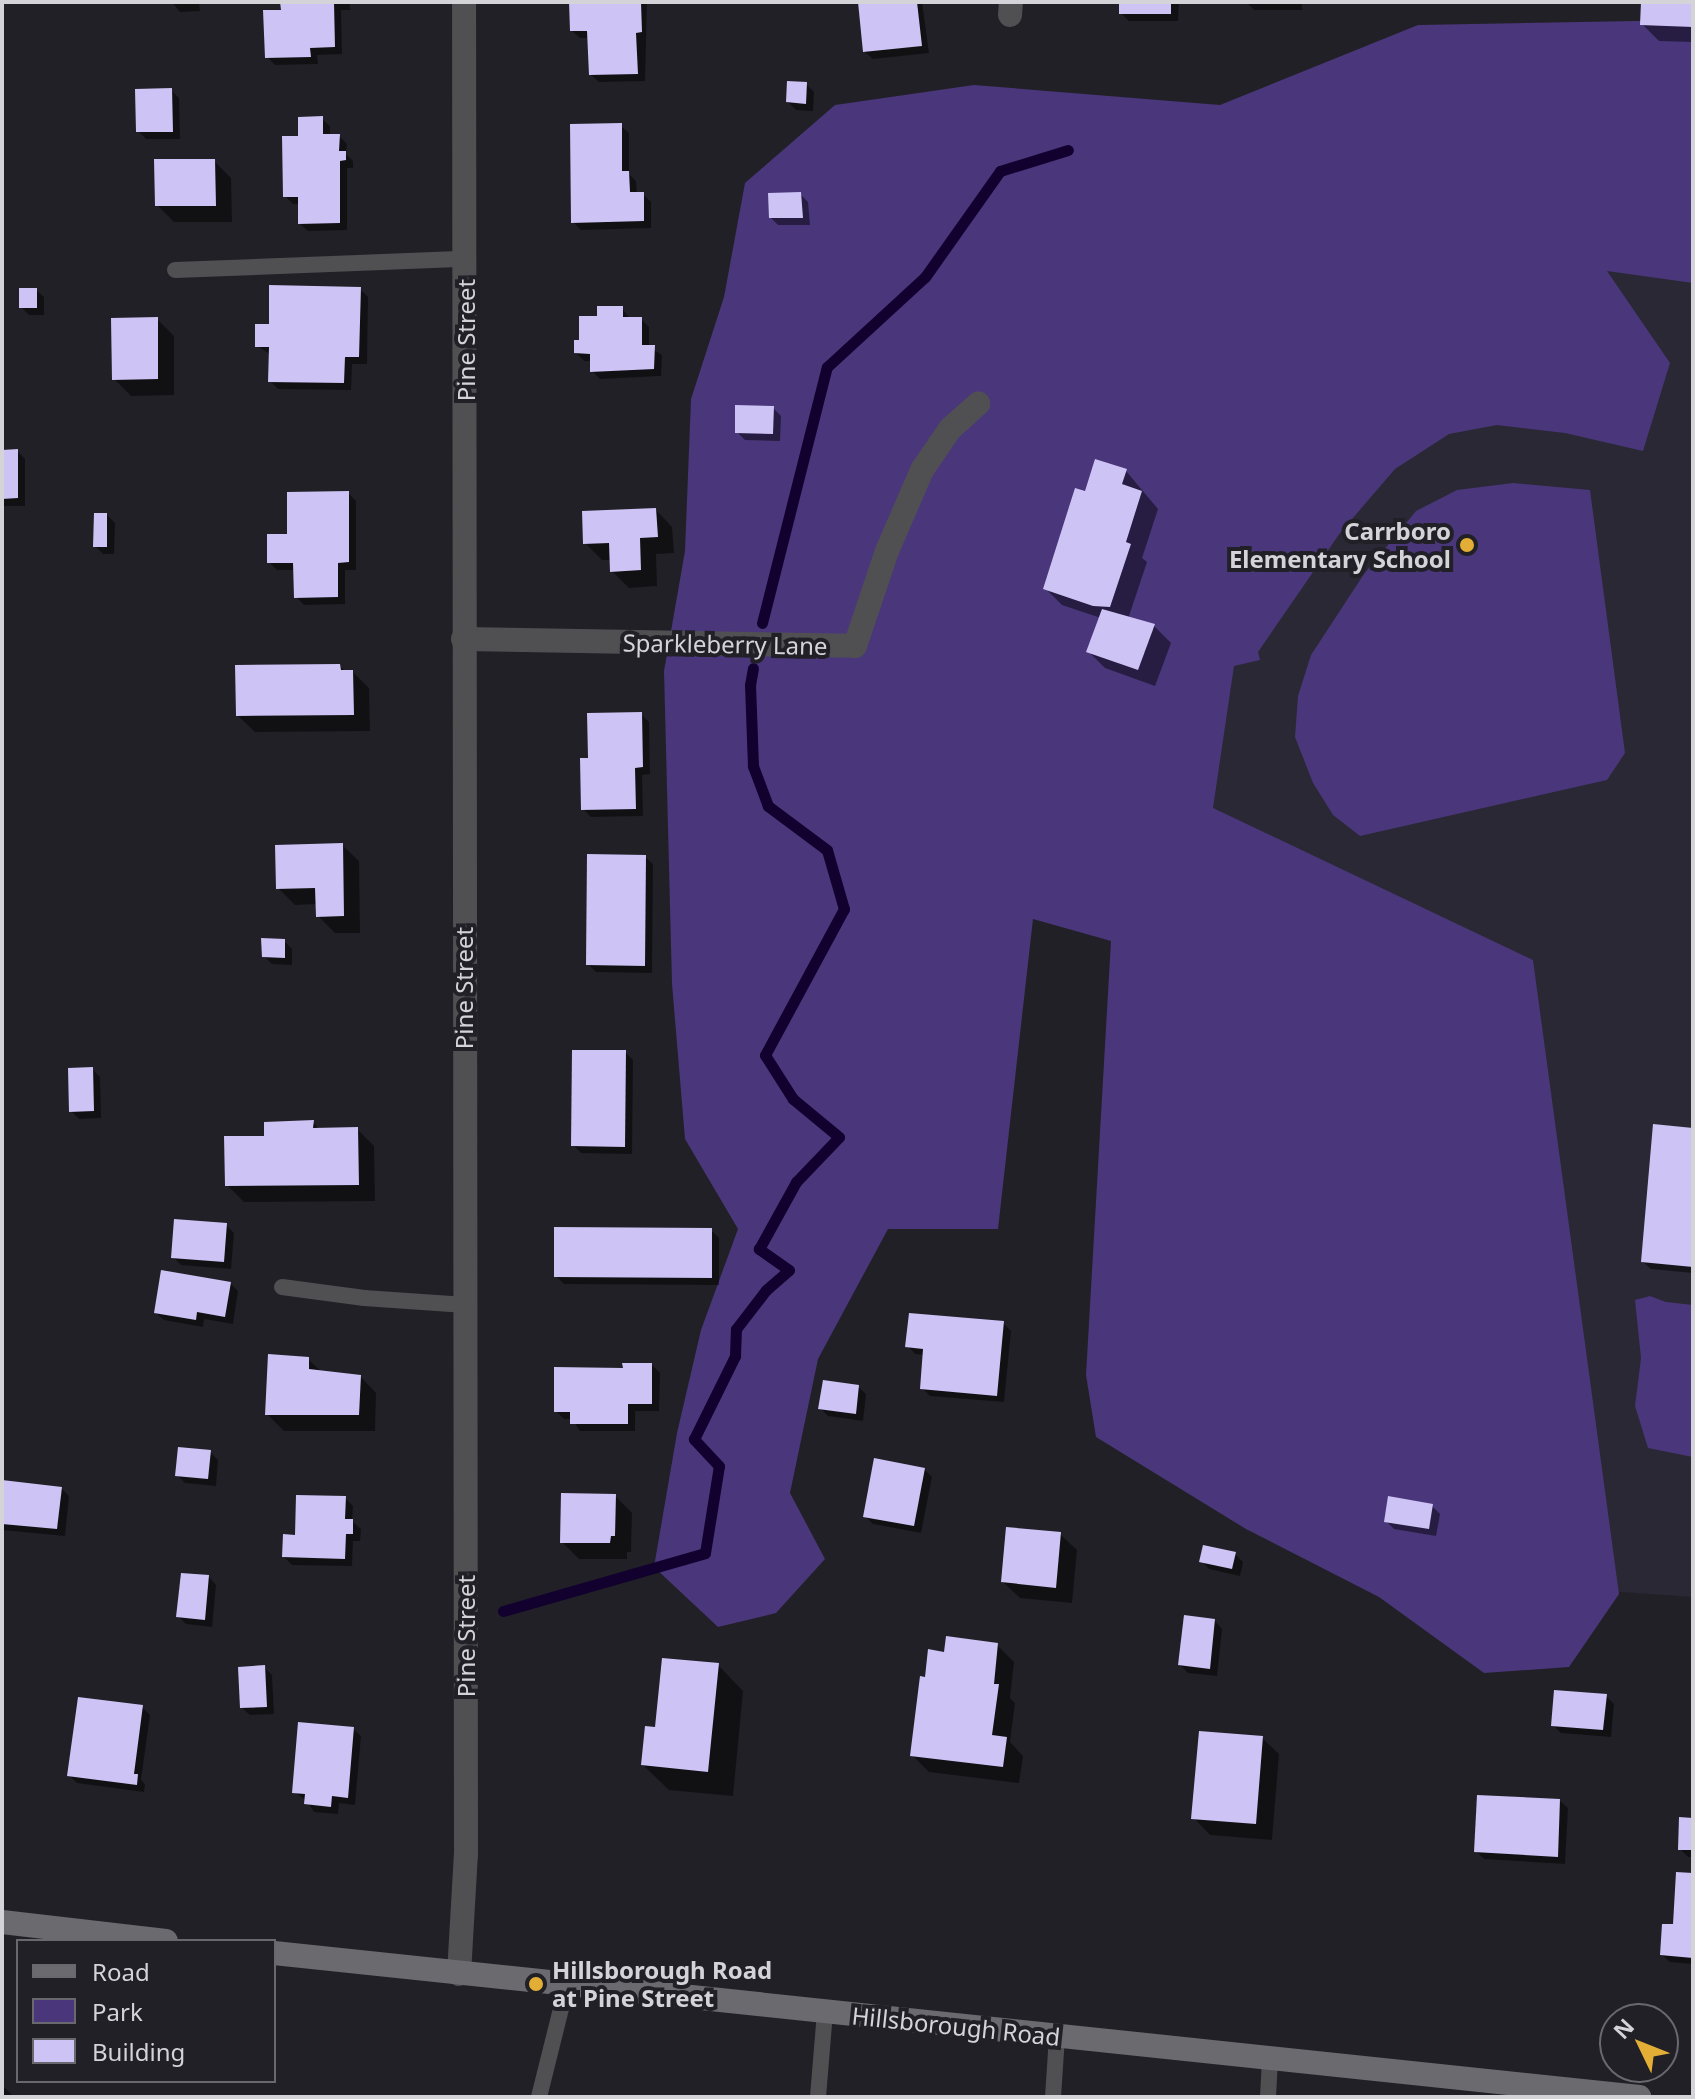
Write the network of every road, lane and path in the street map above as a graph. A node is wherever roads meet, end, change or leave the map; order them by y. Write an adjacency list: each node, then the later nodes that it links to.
1 (464, 2): 2 (street, Pine Street)
2 (465, 259): 3 (lane); 5 (street, Pine Street)
3 (175, 270)
4 (978, 404): 5 (street, Sparkleberry Lane)
5 (463, 639): 7 (street, Pine Street)
6 (282, 1287): 7 (lane)
7 (466, 1305): 11 (street, Pine Street)
8 (2, 1922): 9 (street)
9 (149, 1939)
10 (276, 1953): 11 (street, Hillsborough Road)
11 (459, 1974): 12 (street, Hillsborough Road)
12 (567, 1985): 13 (street, Hillsborough Road); 16 (lane)
13 (825, 2012): 14 (street, Hillsborough Road); 17 (lane)
14 (1057, 2036): 15 (street, Hillsborough Road); 18 (lane)
15 (1270, 2058): 19 (lane); 20 (street, Hillsborough Road)
16 (539, 2097)
17 (818, 2097)
18 (1053, 2097)
19 (1268, 2097)
20 (1639, 2097)

